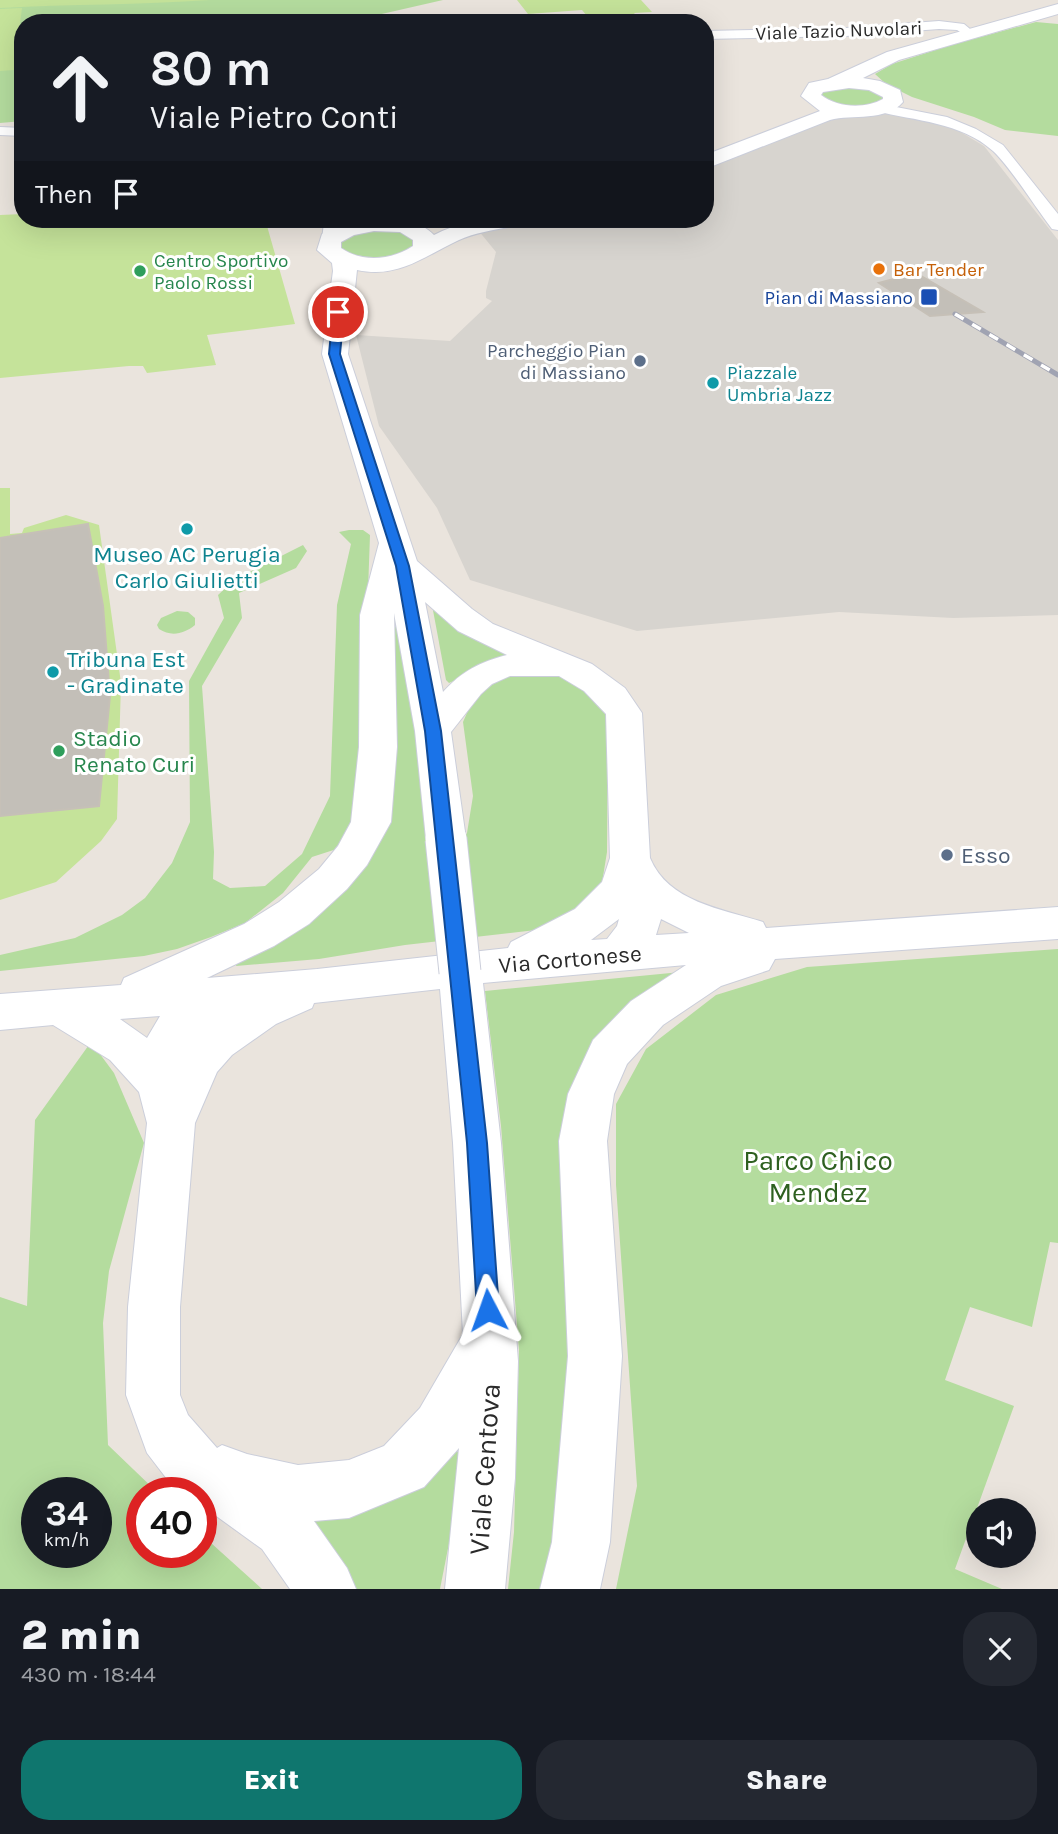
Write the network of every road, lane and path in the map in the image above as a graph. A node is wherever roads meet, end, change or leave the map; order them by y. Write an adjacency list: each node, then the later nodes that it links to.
1 (1056, 7): 2 (street)
2 (970, 34): 3 (street, Viale Tazio Nuvolari); 4 (street)
3 (714, 35)
4 (867, 79): 5 (street); 6 (street)
5 (815, 100): 7 (street); 9 (street)
6 (888, 103): 7 (street); 8 (street); 11 (street)
7 (846, 110): 10 (street)
8 (1013, 143)
9 (714, 149)
10 (714, 159)
11 (1058, 225)
12 (349, 228): 15 (street)
13 (412, 228): 16 (street)
14 (478, 228): 16 (street)
15 (329, 229): 17 (street)
16 (425, 249): 18 (street)
17 (344, 260): 18 (street); 19 (street, Viale Centova)
18 (389, 263): 19 (street)
19 (338, 312): 20 (street, Viale Centova)
20 (399, 554): 21 (street); 22 (street, Viale Centova); 30 (street)
21 (580, 673): 22 (street); 23 (street)
22 (433, 731): 27 (street, Viale Centova, bridge)
23 (635, 871): 25 (street); 26 (street); 27 (street)
24 (1058, 923): 25 (street, Via Cortonese)
25 (806, 940): 26 (street, Via Cortonese); 38 (street)
26 (619, 954): 27 (street, Via Cortonese)
27 (480, 968): 28 (street, Via Cortonese); 34 (street, Viale Centova)
28 (317, 986): 29 (street, Via Cortonese); 33 (street)
29 (220, 994): 30 (street, Via Cortonese); 33 (street)
30 (113, 1003): 31 (street, Via Cortonese)
31 (58, 1007): 32 (street, Via Cortonese); 33 (street)
32 (0, 1012)
33 (164, 1102): 35 (street)
34 (490, 1338): 35 (street); 37 (street, Viale Centova)
35 (190, 1463): 36 (street)
36 (326, 1589)
37 (475, 1589)
38 (570, 1589)

